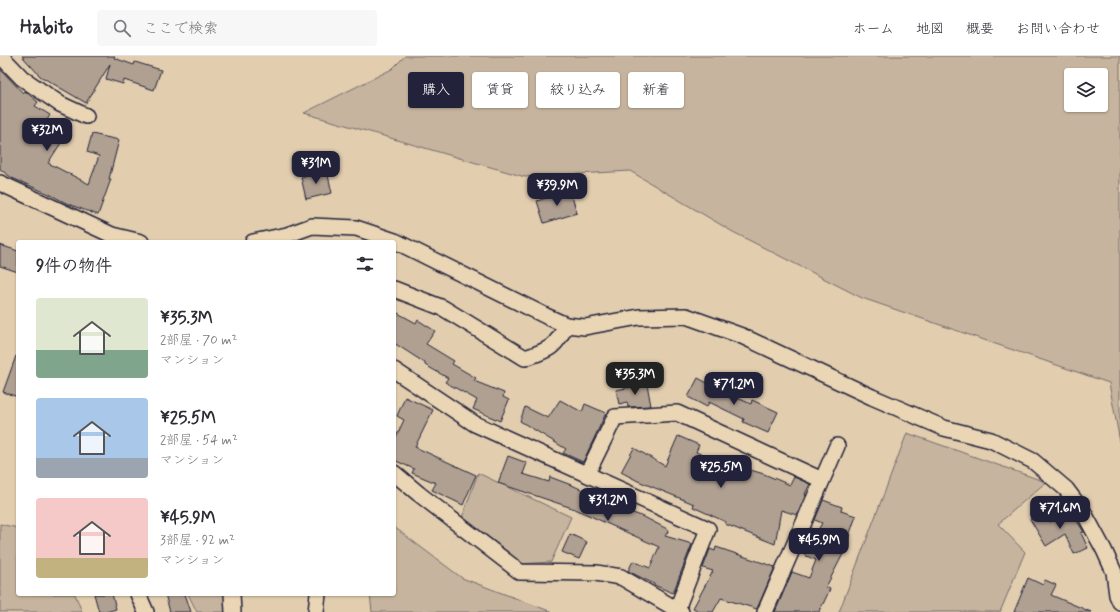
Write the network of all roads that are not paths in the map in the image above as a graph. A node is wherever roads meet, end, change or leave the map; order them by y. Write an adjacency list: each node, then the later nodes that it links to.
1 (1, 56): 2 (street)
2 (86, 116)
3 (0, 183): 4 (street)
4 (132, 240)
5 (263, 240): 6 (street)
6 (389, 240)
7 (396, 242): 9 (street)
8 (396, 290): 9 (street)
9 (566, 325): 18 (street)
10 (396, 371): 12 (street)
11 (837, 446): 14 (street)
12 (587, 474): 14 (street); 19 (street)
13 (396, 475): 19 (street)
14 (822, 480): 23 (street)
15 (139, 596): 20 (street)
16 (232, 596): 21 (street)
17 (318, 596): 22 (street)
18 (1120, 602)
19 (679, 610)
20 (146, 612)
21 (233, 612)
22 (316, 612)
23 (765, 612)

